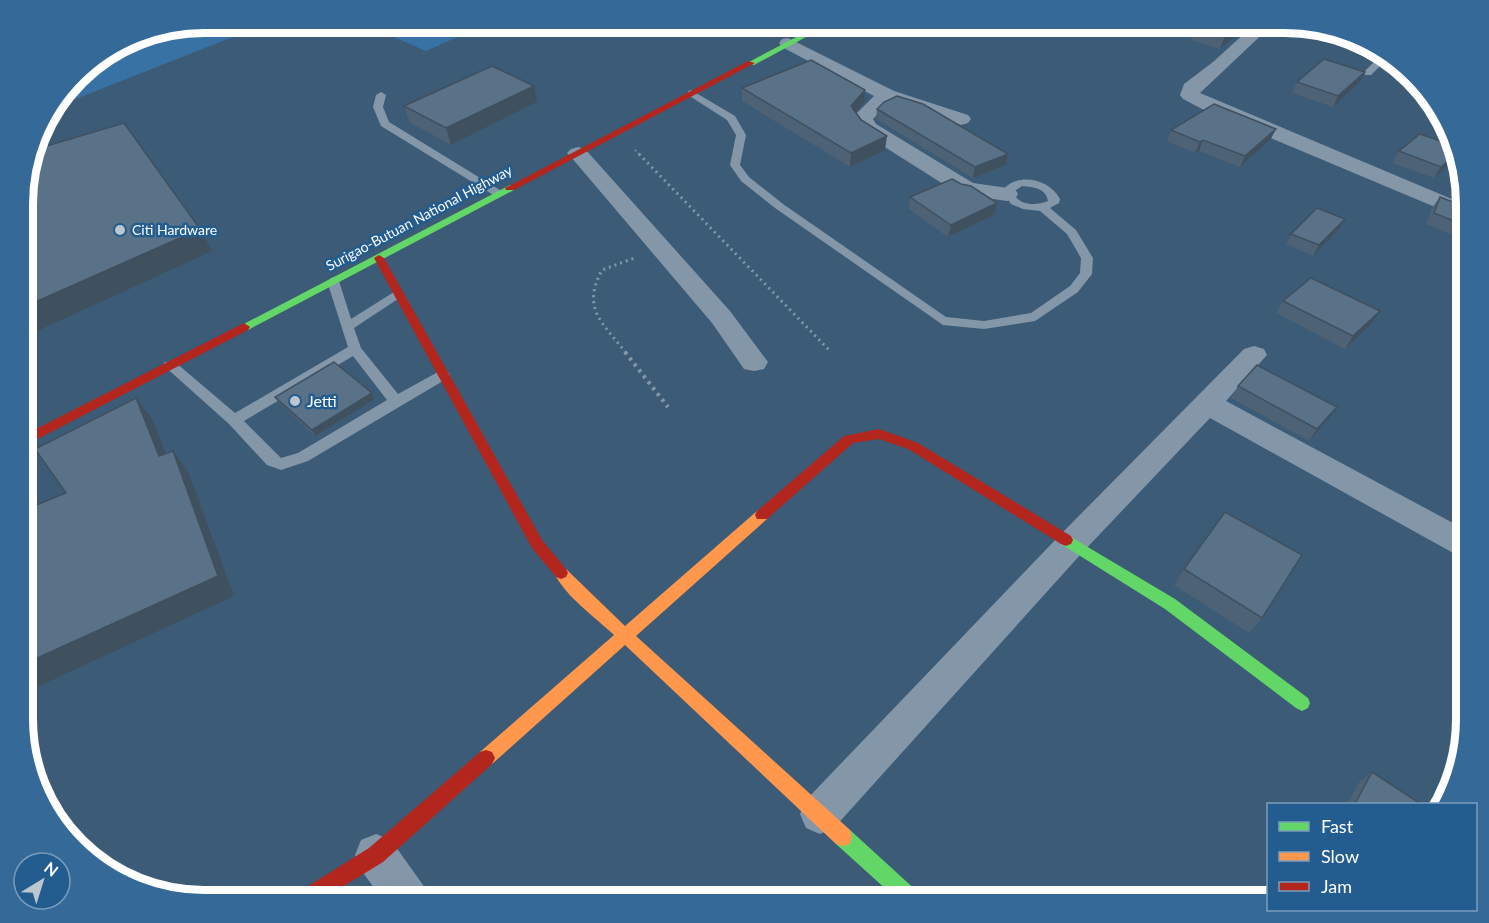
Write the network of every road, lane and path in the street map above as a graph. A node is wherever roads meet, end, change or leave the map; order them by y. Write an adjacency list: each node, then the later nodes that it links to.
1 (809, 33): 3 (main road, Surigao-Butuan National Highway)
2 (1254, 33): 15 (street)
3 (788, 44): 6 (main road, Surigao-Butuan National Highway); 8 (street)
4 (1379, 62): 5 (lane)
5 (1368, 73)
6 (692, 93): 10 (main road, Surigao-Butuan National Highway); 14 (lane)
7 (381, 95): 12 (lane)
8 (887, 95): 9 (street); 13 (street)
9 (961, 119)
10 (618, 132): 11 (main road, Surigao-Butuan National Highway); 22 (path)
11 (578, 153): 12 (main road, Surigao-Butuan National Highway); 16 (street)
12 (499, 194): 17 (main road, Surigao-Butuan National Highway)
13 (1007, 194): 14 (lane); 14 (lane)
14 (1042, 208)
15 (1456, 209)
16 (663, 248): 24 (street); 29 (path)
17 (379, 258): 18 (main road, Surigao-Butuan National Highway); 19 (main road)
18 (333, 281): 20 (lane); 25 (main road, Surigao-Butuan National Highway)
19 (398, 295): 20 (lane); 26 (main road)
20 (347, 327): 21 (lane)
21 (355, 349): 27 (lane); 30 (lane)
22 (829, 350)
23 (1254, 355): 28 (street)
24 (754, 362)
25 (170, 365): 30 (lane); 31 (main road, Surigao-Butuan National Highway)
26 (443, 375): 27 (lane); 34 (main road)
27 (396, 401): 30 (lane)
28 (1207, 404): 32 (street); 33 (street)
29 (668, 407)
30 (234, 420)
31 (33, 436)
32 (1456, 540)
33 (1070, 544): 34 (main road); 35 (main road); 36 (street)
34 (625, 636): 36 (main road); 37 (main road)
35 (1302, 703)
36 (820, 814): 40 (main road)
37 (376, 855): 38 (main road); 39 (street)
38 (320, 890)
39 (401, 890)
40 (901, 890)

